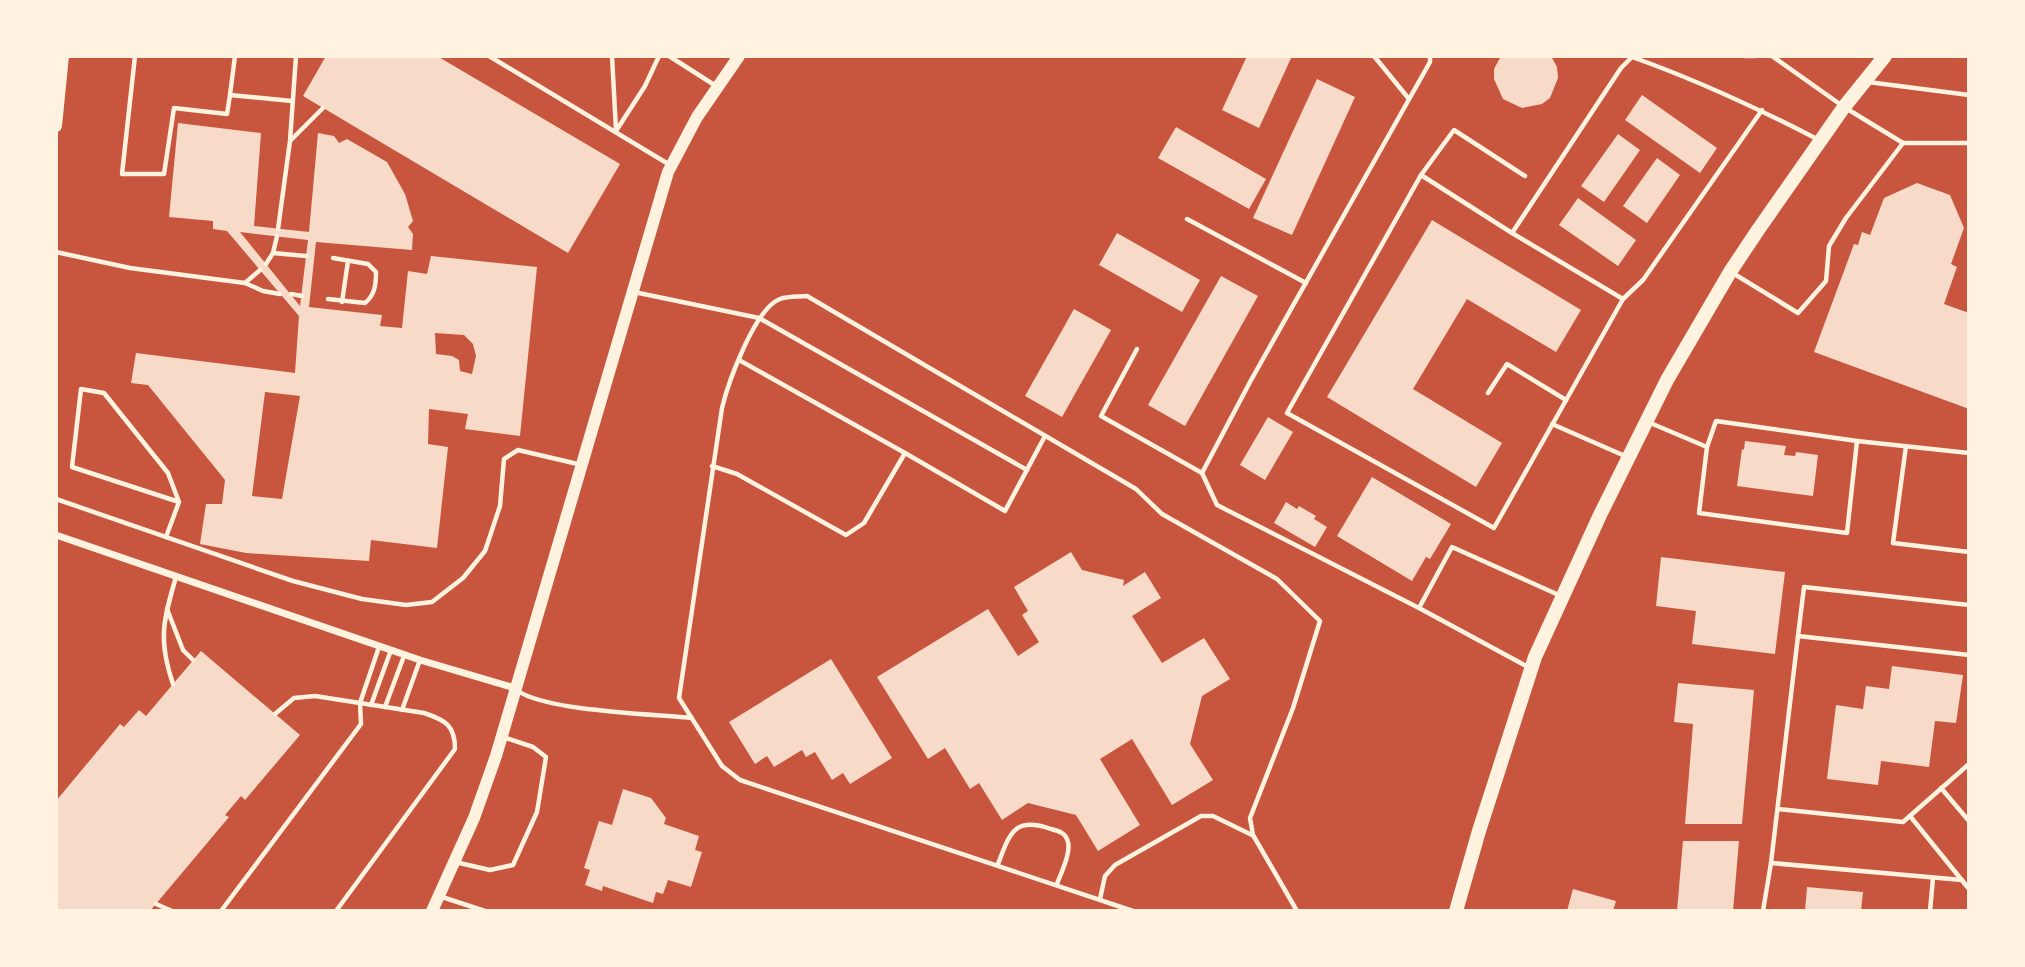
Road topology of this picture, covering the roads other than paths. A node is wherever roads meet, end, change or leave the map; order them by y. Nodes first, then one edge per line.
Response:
1 (64, 56) edge
2 (135, 56) edge
3 (235, 56) edge
4 (296, 56) edge
5 (489, 56) edge
6 (612, 56) edge
7 (659, 56) edge
8 (669, 56) edge
9 (739, 56) edge
10 (1374, 56) edge
11 (1430, 56) edge
12 (1745, 56) edge
13 (1755, 56) edge
14 (1772, 56) edge
15 (1885, 56) edge
16 (1864, 81) junction
17 (716, 86) junction
18 (230, 95) junction
19 (1969, 95) edge
20 (1409, 99) junction
21 (292, 101) junction
22 (1844, 107) junction
23 (323, 108) dead end
24 (1762, 110) junction
25 (56, 126) edge
26 (616, 131) junction
27 (290, 141) junction
28 (1821, 141) junction
29 (1903, 143) junction
30 (1969, 143) edge
31 (671, 166) junction
32 (1421, 175) junction
33 (1525, 176) dead end
34 (1187, 219) dead end
35 (278, 229) dead end
36 (1512, 233) junction
37 (277, 236) dead end
38 (56, 252) edge
39 (273, 253) junction
40 (306, 256) dead end
41 (333, 258) dead end
42 (348, 261) junction
43 (266, 264) dead end
44 (260, 270) dead end
45 (1730, 272) junction
46 (245, 283) junction
47 (1306, 283) junction
48 (633, 292) junction
49 (280, 294) dead end
50 (291, 294) dead end
51 (302, 296) dead end
52 (328, 299) dead end
53 (1623, 299) junction
54 (342, 302) junction
55 (759, 318) junction
56 (1136, 349) dead end
57 (739, 360) junction
58 (1488, 393) dead end
59 (1566, 400) junction
60 (1647, 421) junction
61 (1552, 424) junction
62 (1045, 436) junction
63 (1857, 441) junction
64 (1906, 446) junction
65 (1707, 447) junction
66 (905, 453) junction
67 (1969, 453) edge
68 (1629, 457) junction
69 (582, 465) junction
70 (712, 467) junction
71 (1027, 470) junction
72 (1202, 473) junction
73 (56, 499) edge
74 (179, 502) junction
75 (56, 535) edge
76 (166, 537) junction
77 (1969, 552) edge
78 (176, 576) junction
79 (1563, 597) junction
80 (1969, 605) edge
81 (167, 608) junction
82 (1419, 608) junction
83 (1798, 636) junction
84 (379, 646) junction
85 (391, 650) junction
86 (405, 655) junction
87 (1969, 655) edge
88 (193, 660) dead end
89 (420, 660) junction
90 (1532, 669) junction
91 (173, 684) dead end
92 (515, 688) junction
93 (360, 703) junction
94 (371, 705) junction
95 (384, 707) junction
96 (402, 710) junction
97 (275, 714) dead end
98 (692, 718) junction
99 (502, 737) junction
100 (1969, 764) edge
101 (1941, 788) junction
102 (1778, 809) junction
103 (1910, 816) junction
104 (1969, 821) edge
105 (1253, 835) junction
106 (453, 861) junction
107 (1771, 863) junction
108 (998, 864) junction
109 (1933, 878) junction
110 (1962, 880) junction
111 (1057, 884) junction
112 (1969, 889) edge
113 (438, 895) junction
114 (1100, 899) junction
115 (156, 904) dead end
116 (172, 911) edge
117 (221, 911) edge
118 (336, 911) edge
119 (432, 911) edge
120 (485, 911) edge
121 (1133, 911) edge
122 (1297, 911) edge
123 (1456, 911) edge
124 (1763, 911) edge
125 (1930, 911) edge

1 - 25 street
2 - 18 lane
3 - 18 lane
4 - 21 lane
5 - 26 lane
6 - 26 lane
7 - 26 lane
8 - 17 lane
9 - 17 street
10 - 20 lane
11 - 20 lane
12 - 13 lane
14 - 22 lane
15 - 16 main road
16 - 19 lane
16 - 22 main road
17 - 31 street
18 - 21 lane
20 - 47 lane
21 - 27 lane
22 - 28 main road
22 - 29 lane
23 - 27 lane
24 - 28 lane
24 - 36 lane
24 - 53 lane
26 - 31 lane
27 - 35 lane
28 - 45 main road
29 - 30 lane
29 - 45 lane
31 - 48 street
32 - 33 lane
32 - 36 lane
32 - 61 lane
34 - 47 lane
36 - 53 lane
37 - 39 lane
38 - 46 lane
39 - 40 lane
39 - 43 lane
41 - 42 lane
42 - 54 lane
42 - 54 lane
44 - 46 lane
45 - 60 main road
46 - 49 lane
47 - 72 lane
48 - 55 lane
48 - 69 street
50 - 51 lane
52 - 54 lane
53 - 59 lane
55 - 57 lane
55 - 62 lane
55 - 71 lane
56 - 72 lane
57 - 66 lane
57 - 70 lane
58 - 59 lane
59 - 61 lane
60 - 65 lane
60 - 68 main road
61 - 68 lane
62 - 71 lane
62 - 105 lane
63 - 64 lane
63 - 65 lane
63 - 65 lane
64 - 67 lane
64 - 77 lane
66 - 70 lane
66 - 71 lane
68 - 79 main road
69 - 76 lane
69 - 92 street
70 - 98 lane
72 - 82 lane
73 - 76 lane
74 - 74 lane
74 - 76 lane
75 - 78 street
78 - 81 lane
78 - 84 street
79 - 82 lane
79 - 90 main road
80 - 83 lane
81 - 88 lane
81 - 91 lane
82 - 90 lane
83 - 87 lane
83 - 102 lane
84 - 85 street
84 - 93 lane
85 - 86 street
85 - 94 lane
86 - 89 street
86 - 95 lane
89 - 92 street
89 - 96 lane
90 - 123 main road
92 - 98 lane
92 - 99 street
93 - 94 lane
93 - 97 lane
93 - 117 lane
94 - 95 lane
95 - 96 lane
96 - 118 lane
98 - 108 lane
99 - 106 street
99 - 106 lane
100 - 101 lane
101 - 103 lane
101 - 104 lane
102 - 103 lane
102 - 107 lane
103 - 110 lane
105 - 114 lane
105 - 122 lane
106 - 113 street
107 - 109 lane
107 - 124 lane
108 - 111 lane
108 - 111 lane
109 - 110 lane
109 - 125 lane
110 - 112 lane
111 - 114 lane
113 - 119 street
113 - 120 lane
114 - 121 lane
115 - 116 lane

